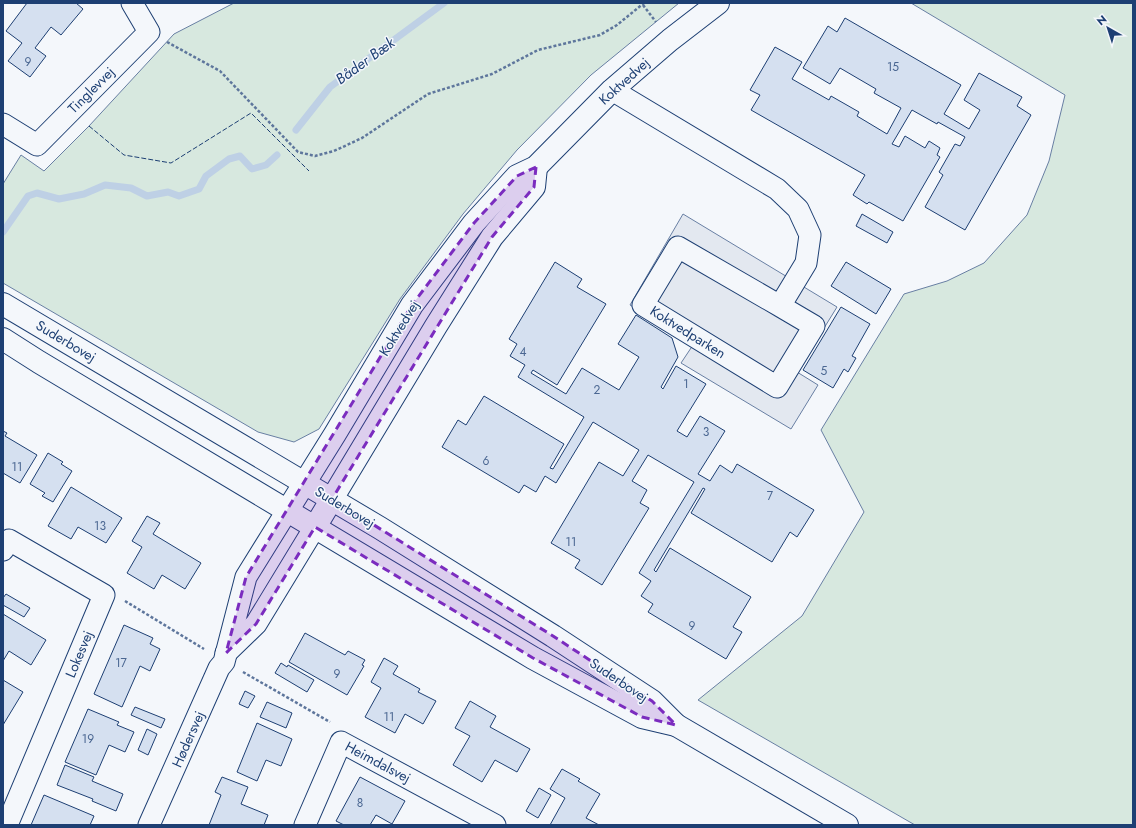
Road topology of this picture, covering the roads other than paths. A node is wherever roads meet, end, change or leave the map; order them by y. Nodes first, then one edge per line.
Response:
1 (132, 3) edge
2 (718, 3) edge
3 (612, 90) junction
4 (3, 124) edge
5 (536, 167) junction
6 (3, 304) edge
7 (780, 306) junction
8 (3, 338) edge
9 (305, 483) junction
10 (332, 499) junction
11 (287, 511) junction
12 (315, 528) junction
13 (3, 550) edge
14 (226, 653) junction
15 (676, 726) junction
16 (7, 825) edge
17 (149, 825) edge
18 (306, 825) edge
19 (494, 825) edge
20 (847, 825) edge

1 - 4 street, Tinglevvej
2 - 3 street, Koktvedvej
3 - 5 street, Koktvedvej
3 - 7 street
5 - 9 street, Koktvedvej
5 - 10 street
6 - 9 street, Suderbovej
7 - 7 street, Koktvedparken
8 - 11 street, Suderbovej
9 - 10 street, Suderbovej
9 - 11 street, Koktvedvej
10 - 12 street
10 - 15 street, Suderbovej
11 - 12 street, Suderbovej
11 - 14 street, Hødersvej
12 - 14 street, Hødersvej
12 - 15 street, Suderbovej
13 - 16 street, Lokesvej
14 - 17 street, Hødersvej
15 - 20 street, Suderbovej
18 - 19 street, Heimdalsvej

